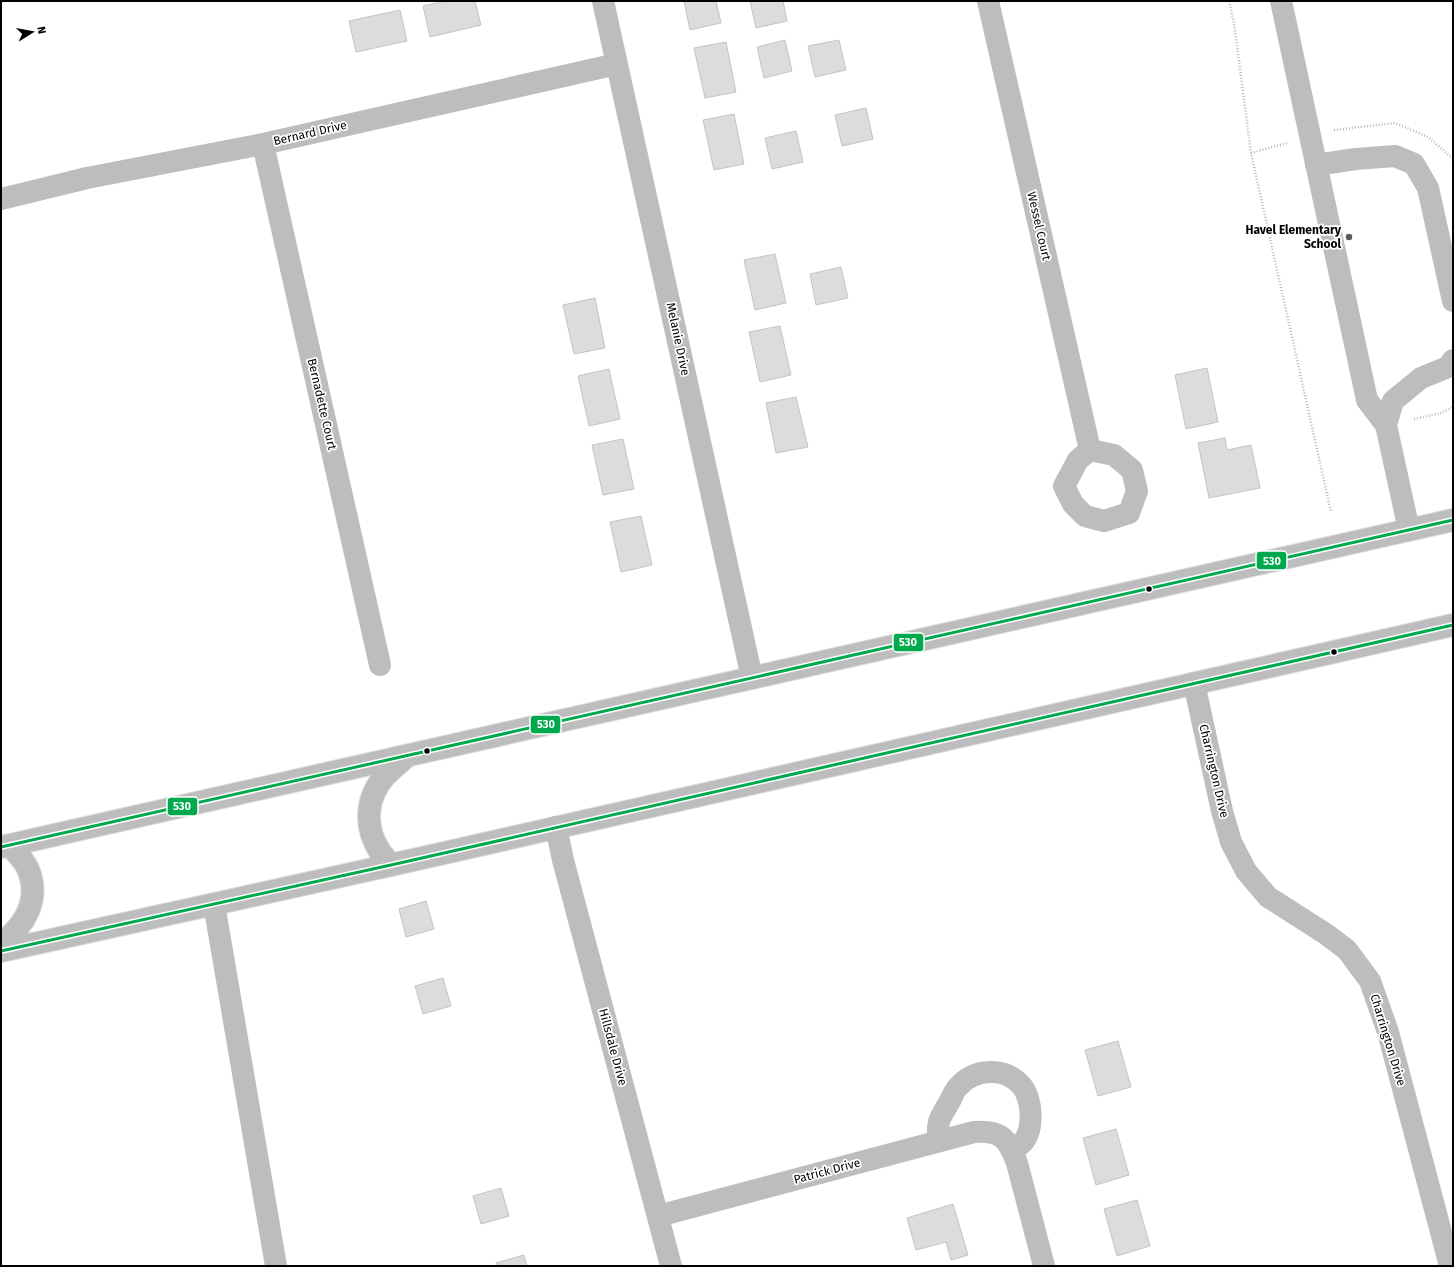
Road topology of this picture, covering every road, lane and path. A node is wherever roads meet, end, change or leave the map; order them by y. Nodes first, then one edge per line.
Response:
1 (603, 1) edge
2 (988, 1) edge
3 (1229, 1) edge
4 (1281, 1) edge
5 (617, 64) junction
6 (263, 144) junction
7 (1316, 166) junction
8 (1, 199) edge
9 (1453, 300) edge
10 (1453, 360) edge
11 (1453, 407) edge
12 (1386, 425) junction
13 (1090, 450) dead end
14 (1331, 512) dead end
15 (1453, 520) edge
16 (1409, 530) junction
17 (1453, 625) edge
18 (380, 665) dead end
19 (752, 678) junction
20 (1194, 683) junction
21 (407, 756) junction
22 (556, 827) junction
23 (5, 846) edge
24 (391, 865) junction
25 (214, 904) junction
26 (1, 944) edge
27 (1, 951) edge
28 (939, 1141) junction
29 (1012, 1149) junction
30 (658, 1216) junction
31 (276, 1266) edge
32 (671, 1266) edge
33 (1044, 1266) edge
34 (1450, 1266) edge

1 - 5 street, Melanie Drive
2 - 13 street, Wessel Court
3 - 14 path
4 - 7 street
5 - 6 street, Bernard Drive
5 - 19 street, Melanie Drive
6 - 8 street, Bernard Drive
6 - 18 street, Bernadette Court
7 - 9 street
7 - 12 street
10 - 12 street
11 - 12 path
12 - 16 street
15 - 16 street
16 - 19 street
17 - 20 street
19 - 21 street
20 - 22 street
20 - 34 street, Charrington Drive
21 - 23 street
21 - 24 street
22 - 24 street
22 - 30 street, Hillsdale Drive
23 - 26 street
24 - 25 street
25 - 27 street
25 - 31 street
28 - 29 street, Patrick Drive
28 - 29 street
28 - 30 street, Patrick Drive
29 - 33 street
30 - 32 street, Hillsdale Drive

